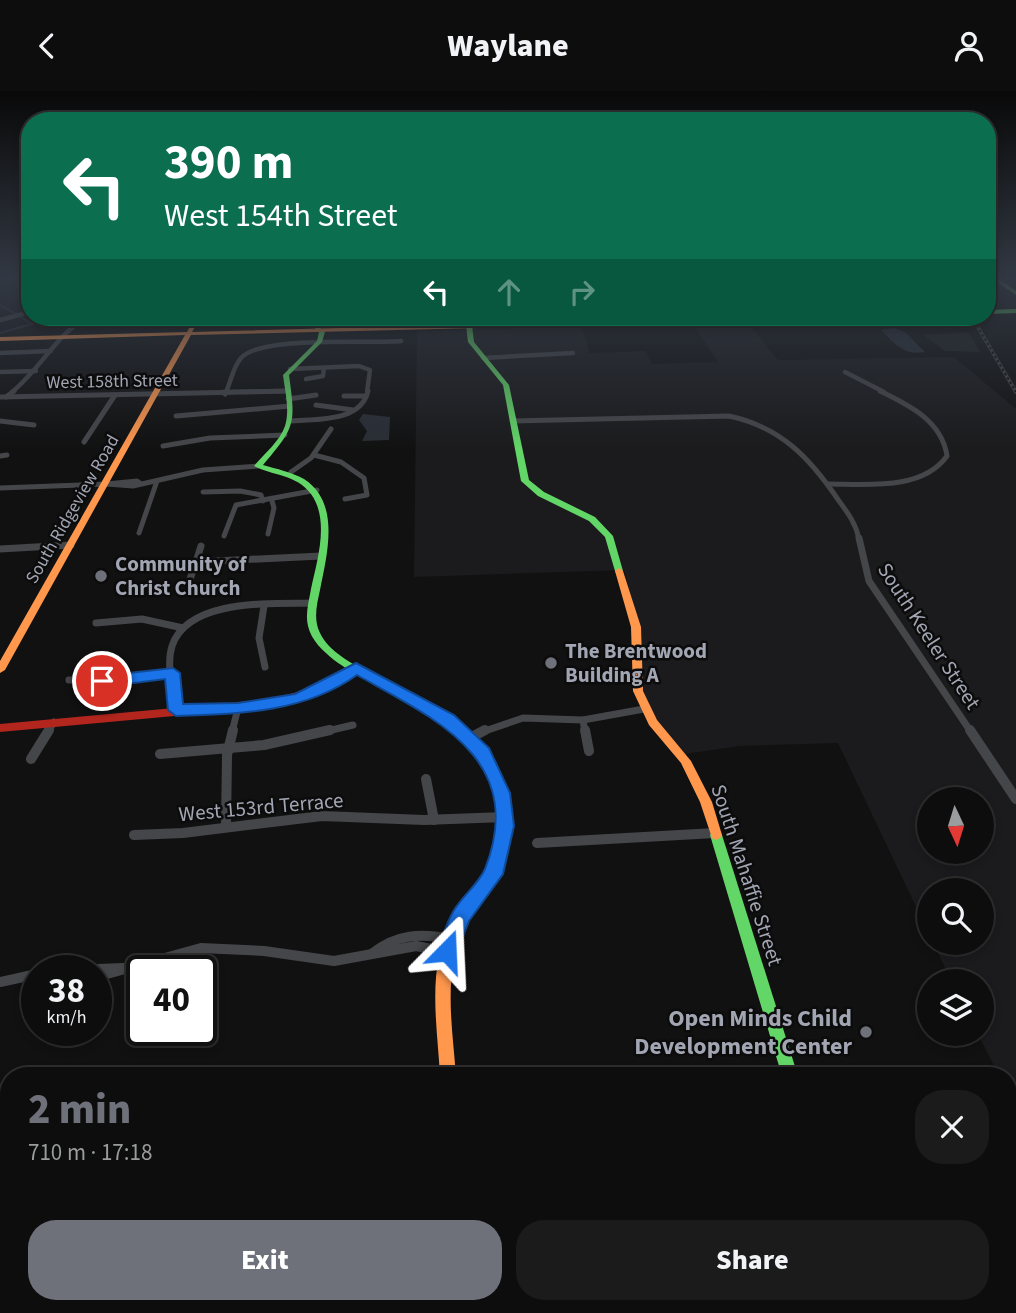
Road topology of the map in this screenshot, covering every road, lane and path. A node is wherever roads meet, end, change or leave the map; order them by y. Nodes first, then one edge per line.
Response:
1 (93, 336) edge
2 (189, 336) edge
3 (315, 336) edge
4 (473, 336) edge
5 (62, 337) junction
6 (0, 339) edge
7 (401, 341) dead end
8 (316, 344) junction
9 (51, 351) junction
10 (0, 353) edge
11 (573, 353) dead end
12 (483, 358) junction
13 (291, 367) junction
14 (324, 368) junction
15 (36, 370) junction
16 (0, 372) edge
17 (845, 372) dead end
18 (306, 379) dead end
19 (158, 394) junction
20 (226, 394) junction
21 (116, 395) junction
22 (316, 395) dead end
23 (344, 396) dead end
24 (366, 396) junction
25 (3, 397) edge
26 (316, 405) dead end
27 (290, 407) junction
28 (353, 411) junction
29 (176, 416) dead end
30 (0, 421) edge
31 (512, 421) junction
32 (34, 425) dead end
33 (331, 429) dead end
34 (285, 435) junction
35 (85, 442) dead end
36 (163, 446) dead end
37 (314, 455) junction
38 (258, 466) junction
39 (291, 472) junction
40 (157, 481) junction
41 (107, 484) junction
42 (828, 484) junction
43 (0, 488) edge
44 (317, 490) junction
45 (203, 492) dead end
46 (345, 499) dead end
47 (263, 501) junction
48 (272, 501) junction
49 (139, 533) dead end
50 (268, 534) dead end
51 (223, 536) dead end
52 (71, 545) junction
53 (201, 546) dead end
54 (0, 549) edge
55 (321, 557) junction
56 (196, 562) junction
57 (190, 579) dead end
58 (313, 603) junction
59 (264, 606) junction
60 (96, 623) dead end
61 (183, 628) junction
62 (265, 667) dead end
63 (356, 668) junction
64 (0, 670) edge
65 (173, 673) junction
66 (69, 680) dead end
67 (238, 708) junction
68 (645, 709) junction
69 (176, 710) junction
70 (583, 720) junction
71 (54, 722) junction
72 (353, 725) dead end
73 (0, 728) edge
74 (470, 738) junction
75 (228, 749) junction
76 (589, 751) dead end
77 (160, 754) dead end
78 (31, 759) dead end
79 (426, 779) dead end
80 (1016, 799) edge
81 (505, 817) junction
82 (434, 820) junction
83 (226, 827) junction
84 (715, 833) junction
85 (134, 835) dead end
86 (537, 843) dead end
87 (450, 939) junction
88 (447, 951) junction
89 (373, 953) junction
90 (170, 955) edge
91 (21, 978) edge
92 (15, 979) junction
93 (21, 979) edge
94 (0, 982) edge
95 (448, 1067) edge
96 (787, 1067) edge

1 - 5 main road
2 - 19 main road, South Ridgeview Road
3 - 8 main road
4 - 12 main road, South Mahaffie Street
5 - 6 main road
5 - 9 street
7 - 8 street
8 - 13 main road
8 - 20 street
9 - 10 street
9 - 15 street
11 - 12 street
12 - 31 main road, South Mahaffie Street
13 - 14 street
13 - 27 main road
14 - 18 street
14 - 24 street
15 - 16 street
15 - 25 street
17 - 42 street
19 - 20 street, West 158th Street
19 - 21 street, West 158th Street
19 - 41 main road, South Ridgeview Road
20 - 27 street, West 158th Street
21 - 25 street, West 158th Street
21 - 35 street
22 - 27 street
23 - 24 street
24 - 28 street
26 - 28 street
27 - 28 street
27 - 29 street
27 - 34 main road
30 - 32 street
31 - 42 street, South Keeler Street
31 - 68 main road, South Mahaffie Street
33 - 37 street
34 - 36 street
34 - 38 main road
37 - 39 street
37 - 46 street
38 - 39 main road
38 - 40 street
39 - 44 main road
40 - 41 street
40 - 49 street
41 - 43 street
41 - 52 main road, South Ridgeview Road
42 - 80 street, South Keeler Street
44 - 48 street
44 - 55 main road
45 - 47 street
47 - 48 street
47 - 51 street
48 - 50 street
52 - 54 street
52 - 64 main road, South Ridgeview Road
53 - 56 street
55 - 56 street
55 - 58 main road
56 - 57 street
58 - 59 street
58 - 63 main road
59 - 61 street
59 - 62 street
60 - 61 street
61 - 65 street
63 - 67 main road
63 - 74 main road
65 - 66 street
65 - 69 street
67 - 69 main road
67 - 75 street
68 - 70 street
68 - 84 main road, South Mahaffie Street
69 - 71 main road
70 - 74 street
70 - 76 street
71 - 73 main road
71 - 78 street
72 - 75 street
74 - 81 main road
75 - 77 street
75 - 83 street
79 - 82 street
81 - 82 street, West 153rd Terrace
81 - 87 main road
82 - 83 street, West 153rd Terrace
83 - 85 street, West 153rd Terrace
84 - 86 street
84 - 96 main road, South Mahaffie Street
87 - 88 main road
87 - 89 street
88 - 89 street
88 - 95 main road
89 - 90 street
91 - 92 street
92 - 93 street
92 - 94 street

